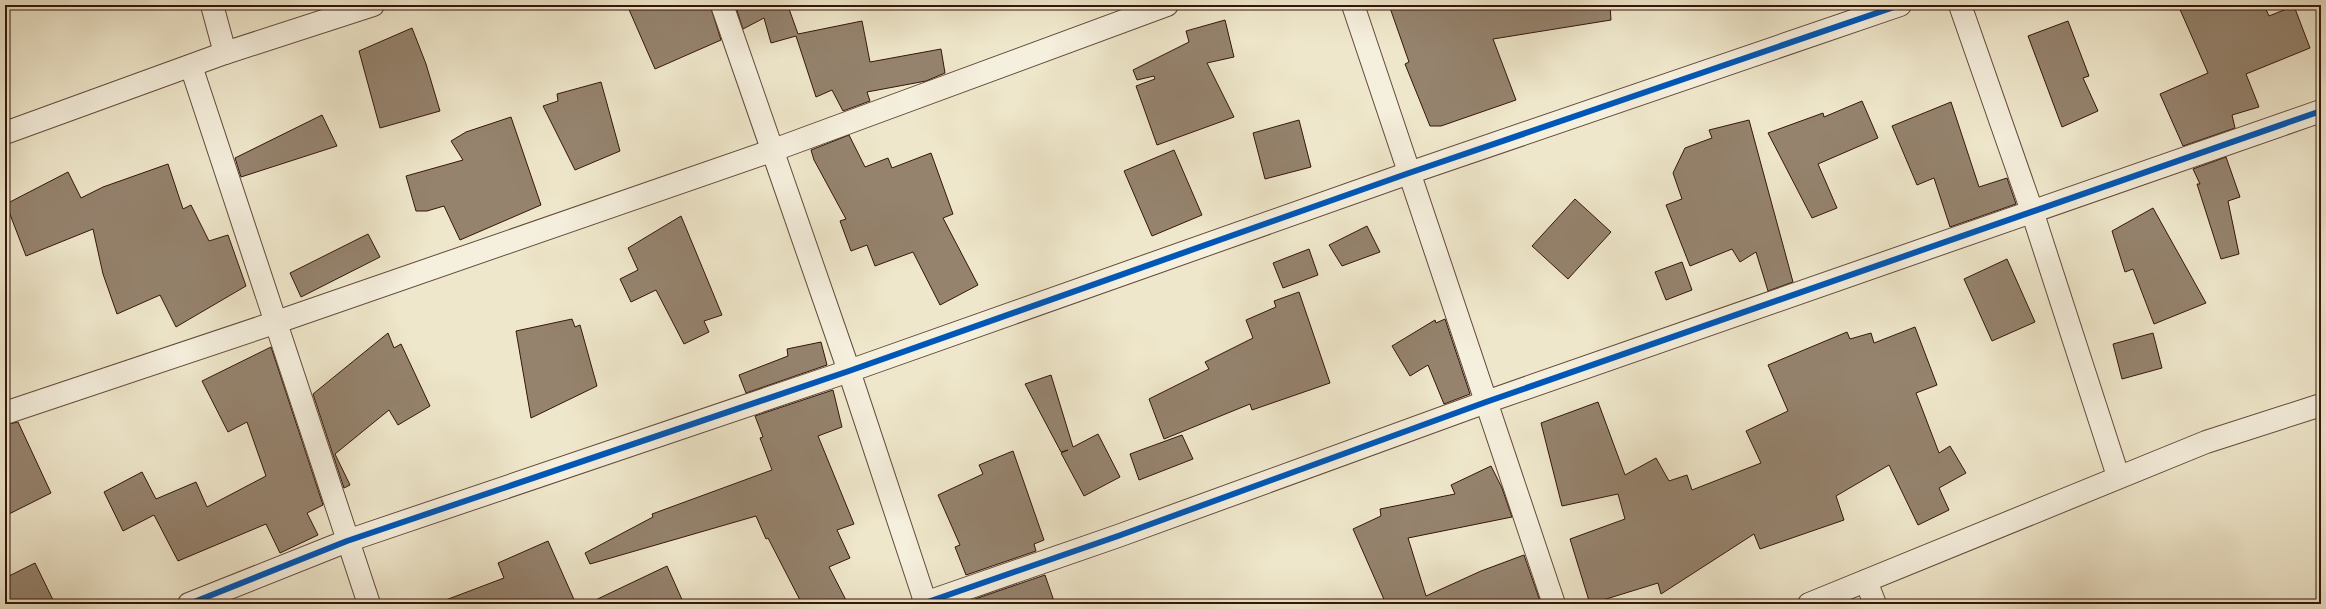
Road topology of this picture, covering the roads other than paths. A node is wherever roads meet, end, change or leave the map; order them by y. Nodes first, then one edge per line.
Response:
1 (212, 5) edge
2 (373, 5) edge
3 (722, 5) edge
4 (1167, 5) edge
5 (1353, 5) edge
6 (1900, 5) edge
7 (1960, 5) edge
8 (1144, 8) edge
9 (225, 53) junction
10 (191, 66) junction
11 (2321, 111) edge
12 (5, 133) edge
13 (771, 152) junction
14 (1409, 173) junction
15 (2032, 211) junction
16 (277, 322) junction
17 (849, 371) junction
18 (1486, 402) junction
19 (2321, 405) edge
20 (5, 413) edge
21 (2118, 476) junction
22 (347, 541) junction
23 (1866, 581) junction
24 (189, 604) edge
25 (369, 604) edge
26 (924, 604) edge
27 (1554, 604) edge
28 (1809, 604) edge
29 (1876, 604) edge

1 - 9 street
2 - 9 street
3 - 13 street
4 - 8 street
5 - 14 street
6 - 14 street
7 - 15 street
8 - 13 street
9 - 10 street
10 - 12 street
10 - 16 street
11 - 15 street
13 - 16 street
13 - 17 street
14 - 17 street
14 - 18 street
15 - 18 street
15 - 21 street
16 - 20 street
16 - 22 street
17 - 22 street
17 - 26 street
18 - 26 street
18 - 27 street
19 - 21 street
21 - 23 street
22 - 24 street
22 - 25 street
23 - 28 street
23 - 29 street

